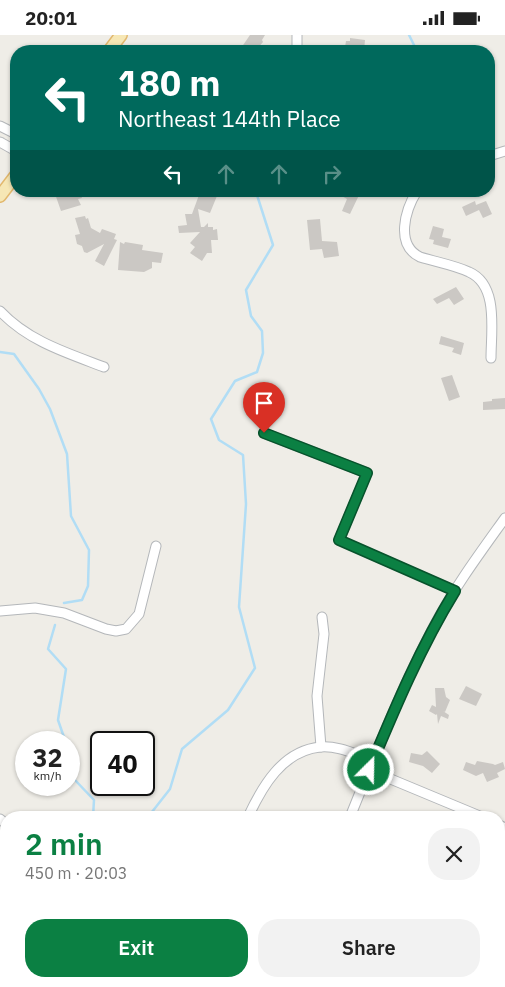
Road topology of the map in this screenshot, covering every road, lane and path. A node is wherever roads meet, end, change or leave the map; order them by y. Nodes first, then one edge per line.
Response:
1 (10, 183) edge
2 (0, 196) edge
3 (414, 197) edge
4 (0, 311) edge
5 (491, 358) dead end
6 (104, 367) dead end
7 (264, 433) dead end
8 (505, 519) edge
9 (156, 546) dead end
10 (455, 591) junction
11 (0, 611) edge
12 (322, 617) dead end
13 (321, 747) junction
14 (373, 761) junction
15 (369, 770) junction
16 (251, 811) edge
17 (352, 811) edge
18 (468, 811) edge

1 - 2 main road
3 - 5 street
4 - 6 street
7 - 10 street
8 - 10 street
9 - 11 street
10 - 14 street
12 - 13 street
13 - 14 street
13 - 16 street
14 - 15 street
15 - 17 street
15 - 18 street

